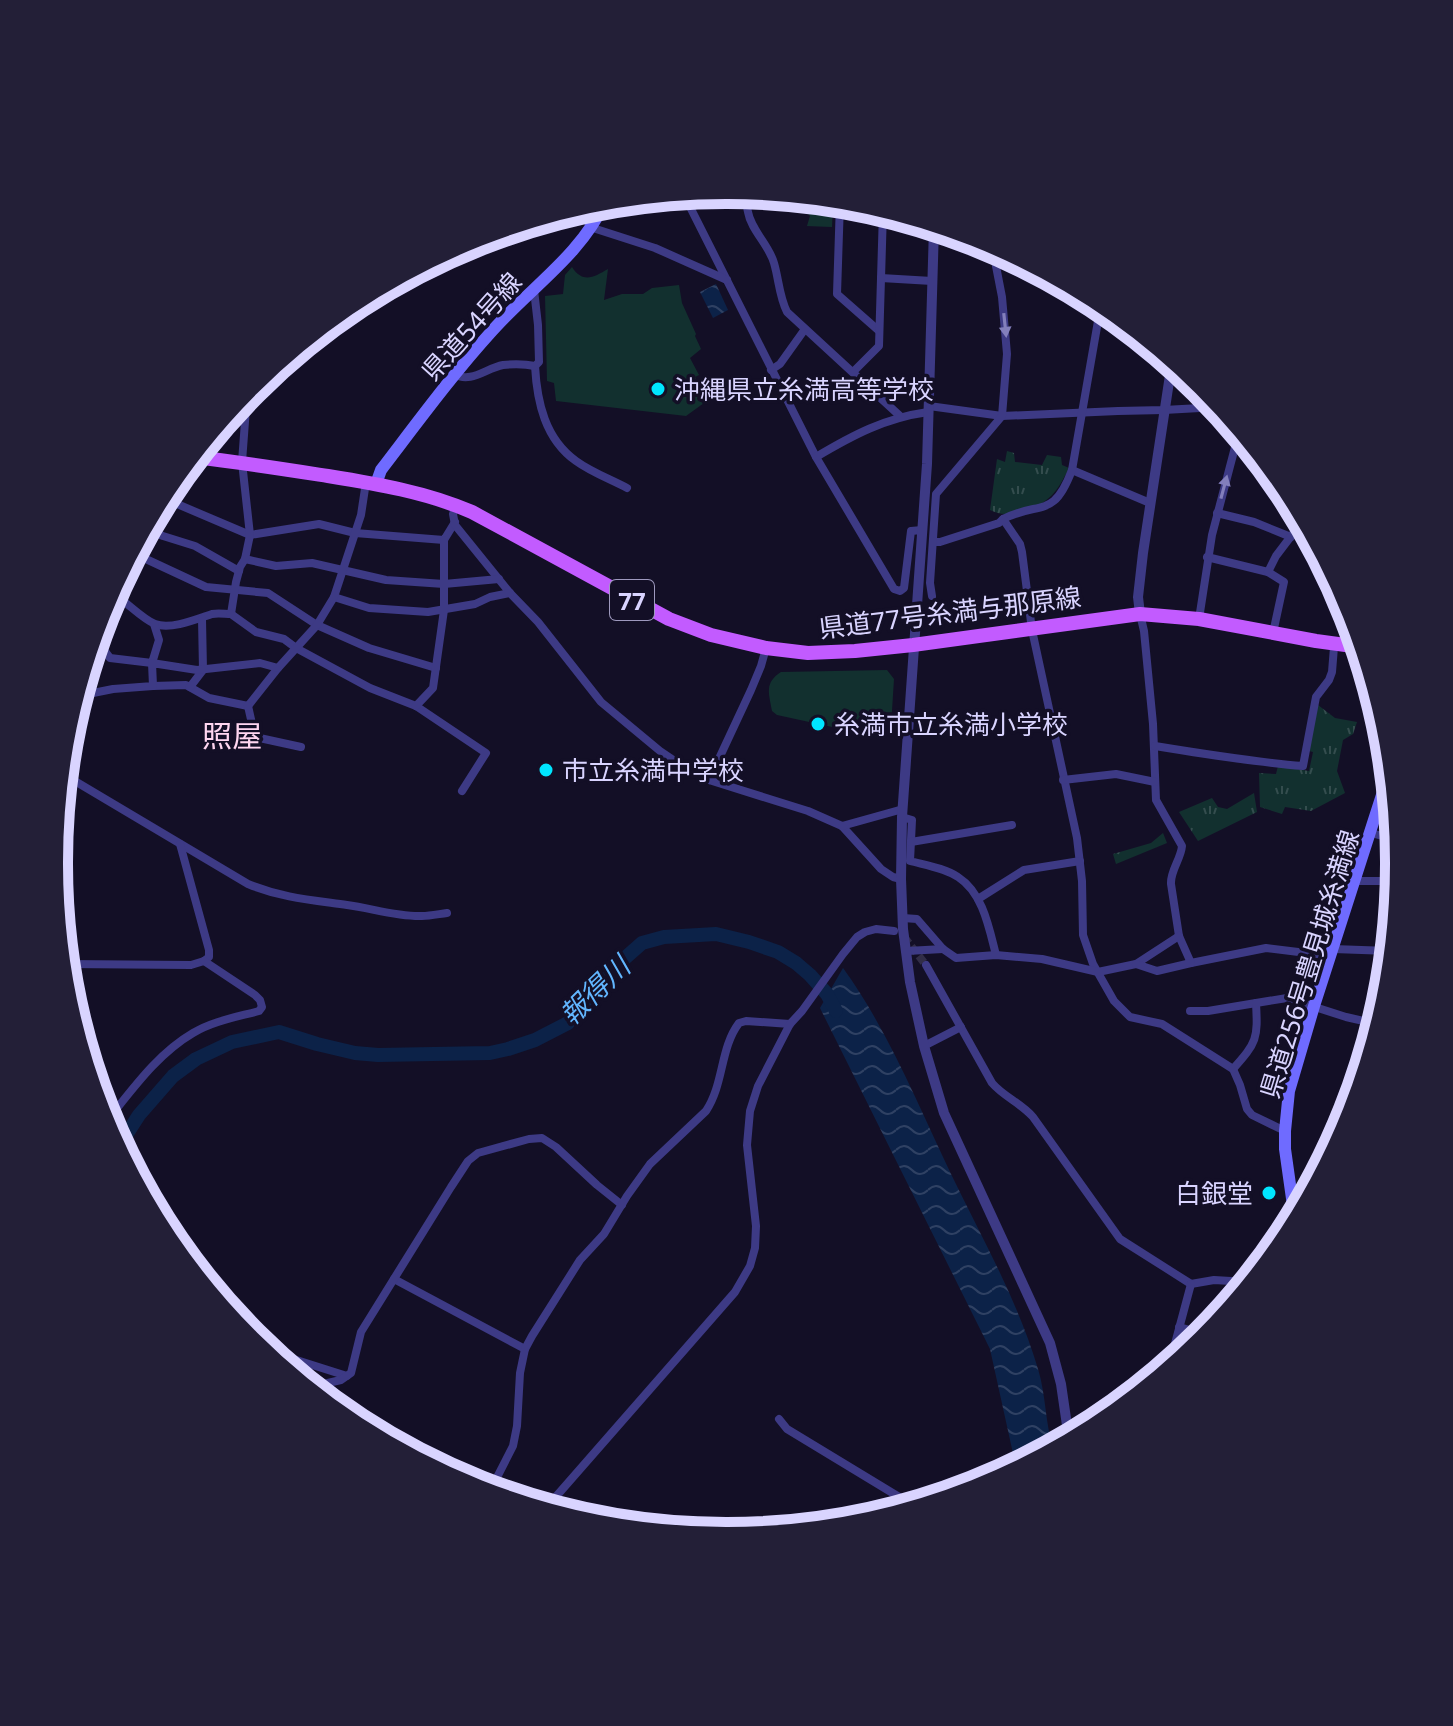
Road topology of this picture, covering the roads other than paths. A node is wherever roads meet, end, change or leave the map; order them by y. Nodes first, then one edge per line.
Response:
1 (747, 205) edge
2 (689, 206) edge
3 (840, 214) edge
4 (597, 217) edge
5 (585, 220) edge
6 (883, 224) edge
7 (592, 226) junction
8 (934, 238) edge
9 (995, 262) edge
10 (881, 278) junction
11 (727, 280) junction
12 (932, 281) junction
13 (534, 289) junction
14 (1098, 320) edge
15 (805, 329) junction
16 (878, 330) junction
17 (535, 366) junction
18 (771, 370) junction
19 (853, 372) junction
20 (454, 374) junction
21 (1170, 376) edge
22 (1202, 408) edge
23 (929, 409) junction
24 (1164, 410) junction
25 (1083, 412) junction
26 (246, 413) edge
27 (900, 416) junction
28 (1002, 416) junction
29 (1235, 445) edge
30 (816, 457) junction
31 (207, 458) edge
32 (242, 462) junction
33 (1072, 470) junction
34 (371, 483) junction
35 (925, 484) junction
36 (942, 486) junction
37 (627, 488) dead end
38 (175, 503) edge
39 (1150, 503) junction
40 (456, 505) junction
41 (1217, 513) junction
42 (1003, 519) junction
43 (455, 522) junction
44 (922, 530) junction
45 (1295, 531) edge
46 (156, 533) edge
47 (355, 533) junction
48 (250, 535) junction
49 (1291, 537) junction
50 (444, 540) junction
51 (933, 542) junction
52 (1207, 557) junction
53 (143, 558) edge
54 (245, 559) junction
55 (239, 571) junction
56 (343, 571) junction
57 (1268, 572) junction
58 (499, 579) junction
59 (444, 584) junction
60 (235, 589) junction
61 (510, 593) junction
62 (932, 596) dead end
63 (334, 597) junction
64 (123, 600) edge
65 (444, 610) junction
66 (231, 614) junction
67 (1140, 614) junction
68 (202, 619) junction
69 (1199, 619) junction
70 (154, 624) junction
71 (317, 625) junction
72 (1032, 630) junction
73 (1273, 633) junction
74 (1316, 641) junction
75 (913, 645) junction
76 (1348, 645) edge
77 (1334, 647) junction
78 (296, 648) junction
79 (766, 648) junction
80 (104, 649) edge
81 (1350, 651) edge
82 (152, 663) junction
83 (278, 668) junction
84 (436, 668) junction
85 (203, 670) junction
86 (153, 686) junction
87 (190, 687) junction
88 (90, 694) edge
89 (248, 706) junction
90 (416, 706) junction
91 (1155, 746) junction
92 (301, 747) dead end
93 (74, 780) edge
94 (709, 780) junction
95 (1063, 780) junction
96 (1155, 782) junction
97 (462, 791) dead end
98 (1381, 798) edge
99 (902, 813) junction
100 (1012, 825) dead end
101 (842, 826) junction
102 (1371, 833) junction
103 (1384, 837) edge
104 (911, 842) junction
105 (180, 844) junction
106 (1080, 861) junction
107 (901, 879) junction
108 (1355, 881) junction
109 (1385, 881) edge
110 (978, 899) junction
111 (447, 913) dead end
112 (903, 918) junction
113 (894, 931) dead end
114 (1179, 936) junction
115 (943, 949) junction
116 (907, 951) junction
117 (1379, 951) edge
118 (1332, 953) junction
119 (996, 955) junction
120 (204, 961) junction
121 (76, 963) edge
122 (1191, 963) junction
123 (1136, 964) junction
124 (926, 965) tunnel mouth
125 (1098, 972) junction
126 (1256, 1003) junction
127 (1314, 1006) junction
128 (1190, 1011) dead end
129 (1365, 1021) edge
130 (790, 1024) junction
131 (961, 1027) junction
132 (924, 1046) junction
133 (1233, 1069) junction
134 (116, 1110) edge
135 (1285, 1131) junction
136 (1297, 1192) edge
137 (622, 1205) junction
138 (394, 1279) junction
139 (1235, 1281) edge
140 (1191, 1284) junction
141 (1179, 1327) junction
142 (1191, 1330) edge
143 (1174, 1346) edge
144 (525, 1349) junction
145 (293, 1359) edge
146 (347, 1376) junction
147 (324, 1384) edge
148 (779, 1419) dead end
149 (1067, 1426) edge
150 (496, 1479) edge
151 (901, 1498) edge
152 (554, 1499) edge

1 - 15 street
2 - 11 street
3 - 16 street
4 - 7 main road, 県道54号線
5 - 7 street
6 - 10 street
7 - 11 street
7 - 13 main road, 県道54号線
8 - 12 street
9 -> 28 street
10 - 12 street
10 - 16 street
11 - 18 street
12 - 23 street
13 - 17 street
13 - 20 main road, 県道54号線
14 - 25 street
15 - 18 street
15 - 19 street
16 - 19 street
17 - 20 street
17 - 37 street
18 - 30 street
19 - 27 street
20 - 34 main road, 県道54号線
21 - 24 street
22 - 24 street
23 - 27 street
23 - 28 street
23 - 35 street
24 - 25 street
24 - 39 street
25 - 28 street
25 - 33 street
26 - 32 street
27 - 30 street
28 - 36 street
41 -> 29 street
30 - 44 street
31 - 32 main road, 県道77号糸満与那原線 / 77
32 - 34 main road, 県道77号糸満与那原線 / 77
32 - 48 street
33 - 39 street
33 - 42 street
34 - 40 main road, 県道77号糸満与那原線 / 77
34 - 47 street
35 - 36 street
35 - 44 street
36 - 51 street
38 - 48 street
39 - 67 street
40 - 43 street
40 - 79 main road, 県道77号糸満与那原線 / 77
41 - 49 street
41 - 52 street
42 - 51 street
42 - 72 street
43 - 50 street
43 - 58 street
44 - 75 street
45 - 49 street
46 - 55 street
47 - 48 street
47 - 50 street
47 - 56 street
48 - 54 street
49 - 57 street
50 - 59 street
51 - 62 street
52 - 57 street
52 - 69 street
53 - 60 street
54 - 55 street
54 - 56 street
55 - 60 street
56 - 59 street
56 - 63 street
57 - 73 street
58 - 59 street
58 - 61 street
59 - 65 street
60 - 66 street
60 - 71 street
61 - 65 street
61 - 94 street
63 - 65 street
63 - 71 street
64 - 70 street
65 - 84 street
66 - 68 street
66 - 78 street
67 - 69 main road, 県道77号糸満与那原線 / 77
67 - 72 main road, 県道77号糸満与那原線 / 77
67 - 91 street
68 - 70 street
68 - 85 street
69 - 73 main road, 県道77号糸満与那原線 / 77
70 - 82 street
71 - 78 street
71 - 84 street
72 - 75 main road, 県道77号糸満与那原線 / 77
72 - 95 street
73 - 74 main road, 県道77号糸満与那原線 / 77
74 - 76 main road, 県道77号糸満与那原線 / 77
74 - 77 main road, 県道77号糸満与那原線 / 77
75 - 79 main road, 県道77号糸満与那原線 / 77
75 - 99 street
77 - 81 main road, 県道77号糸満与那原線 / 77
77 - 91 street
78 - 83 street
78 - 90 street
79 - 94 street
80 - 82 street
82 - 85 street
82 - 86 street
83 - 85 street
83 - 89 street
84 - 90 street
85 - 87 street
86 - 87 street
86 - 88 street
87 - 89 street
89 - 92 street
90 - 97 street
91 - 96 street
93 - 105 street
94 - 101 street
95 - 96 street
95 - 106 street
96 - 114 street
98 - 102 main road, 県道256号豊見城糸満線
99 - 101 street
99 - 104 street
99 - 107 street
100 - 104 street
101 - 107 street
102 - 103 street
102 - 108 main road, 県道256号豊見城糸満線
104 - 110 street
105 - 111 street
105 - 120 street
106 - 110 street
106 - 125 street
107 - 112 street
108 - 109 street
108 - 118 main road, 県道256号豊見城糸満線
110 - 119 street
112 - 115 street
112 - 116 street
113 - 130 street
114 - 122 street
114 - 123 street
115 - 116 street
115 - 119 street
116 - 132 street
117 - 118 street
118 - 122 street
118 - 127 main road, 県道256号豊見城糸満線
119 - 125 street
120 - 121 street
120 - 134 street
122 - 123 street
123 - 125 street
124 - 131 street
125 - 133 street
126 - 127 street
126 - 128 street
126 - 133 street
127 - 129 street
127 - 135 main road, 県道256号豊見城糸満線
130 - 137 street
130 - 152 street
131 - 132 street
131 - 140 street
132 - 149 street
133 - 135 street
135 - 136 main road, 県道256号豊見城糸満線
137 - 138 street
137 - 144 street
138 - 144 street
138 - 146 street
139 - 140 street
140 - 141 street
141 - 142 street
141 - 143 street
144 - 150 street
145 - 146 street
146 - 147 street
148 - 151 street

